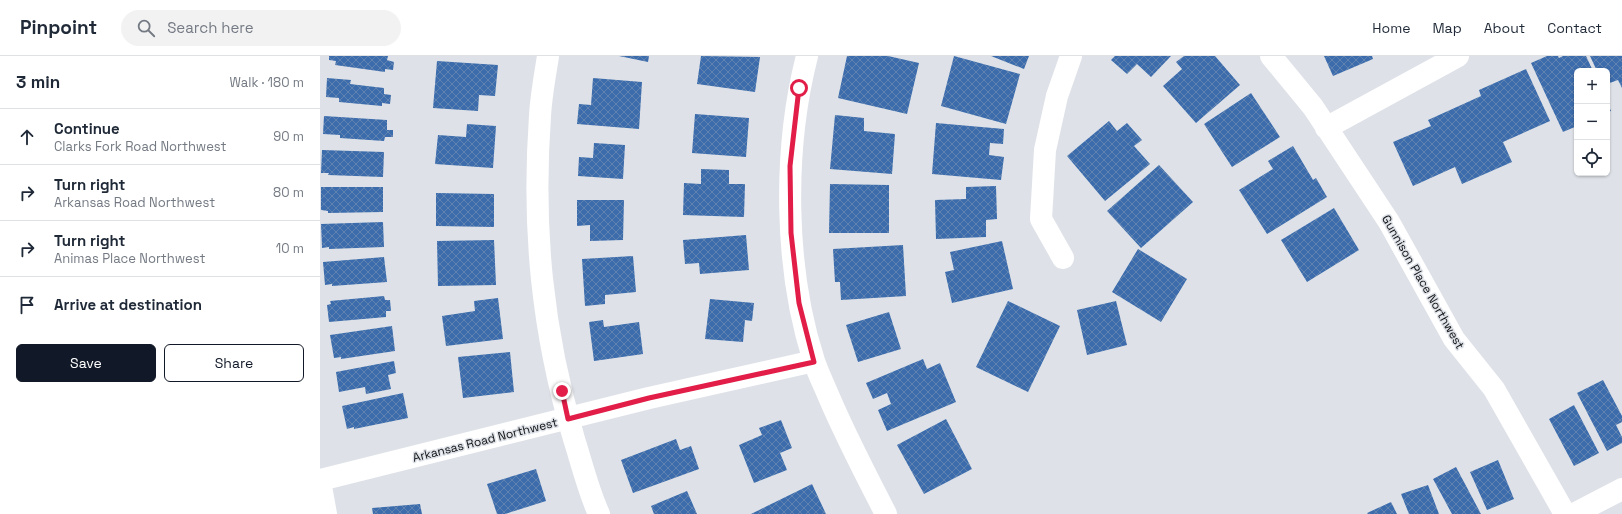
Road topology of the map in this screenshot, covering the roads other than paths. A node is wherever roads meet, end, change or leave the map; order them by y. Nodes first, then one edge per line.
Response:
1 (548, 56) edge
2 (807, 56) edge
3 (1070, 56) edge
4 (1271, 56) edge
5 (1458, 56) edge
6 (1326, 128) junction
7 (1063, 258) dead end
8 (814, 362) junction
9 (568, 419) junction
10 (320, 481) edge
11 (1622, 489) edge
12 (326, 514) edge
13 (599, 514) edge
14 (886, 514) edge
15 (1565, 514) edge
16 (1574, 514) edge

1 - 9 street
2 - 8 street
3 - 7 street
4 - 6 street, Gunnison Place Northwest
5 - 6 street
6 - 15 street, Gunnison Place Northwest
8 - 9 street, Arkansas Road Northwest
8 - 14 street
9 - 10 street, Arkansas Road Northwest
9 - 13 street
10 - 12 street
11 - 16 street

